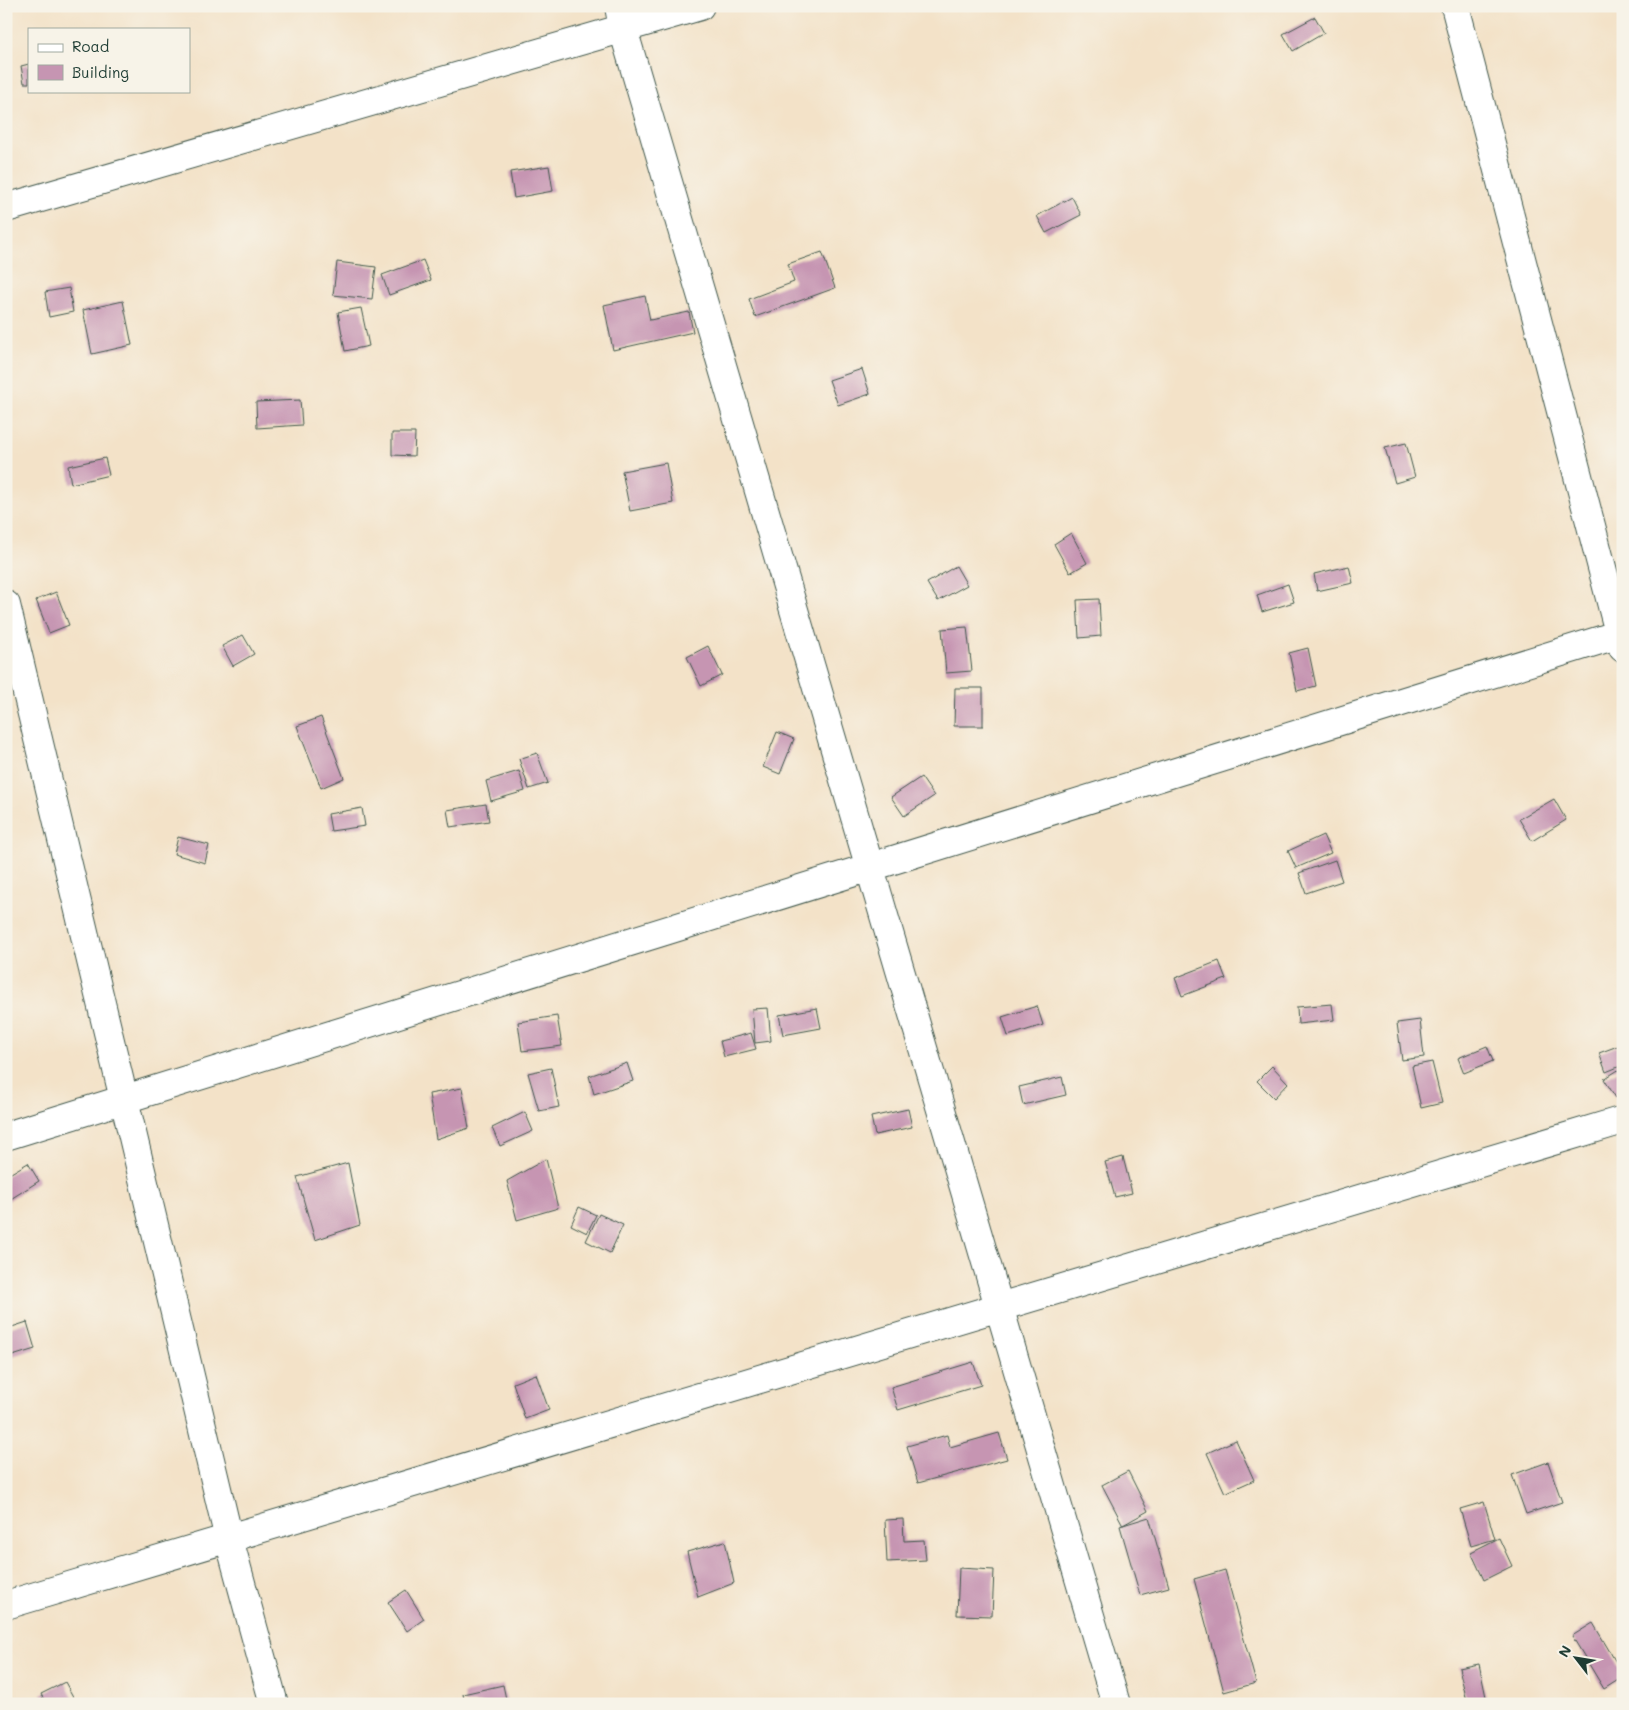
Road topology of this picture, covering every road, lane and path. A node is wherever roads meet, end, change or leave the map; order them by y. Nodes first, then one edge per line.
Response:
1 (700, 6) edge
2 (1455, 6) edge
3 (621, 17) edge
4 (6, 208) edge
5 (6, 605) edge
6 (1621, 638) edge
7 (870, 867) junction
8 (124, 1099) junction
9 (1623, 1120) edge
10 (6, 1136) edge
11 (999, 1307) junction
12 (229, 1539) junction
13 (6, 1605) edge
14 (274, 1704) edge
15 (1116, 1704) edge

1 - 3 street
2 - 6 street
3 - 4 street
3 - 7 street
5 - 8 street
6 - 7 street
7 - 8 street
7 - 11 street
8 - 10 street
8 - 12 street
9 - 11 street
11 - 12 street
11 - 15 street
12 - 13 street
12 - 14 street

